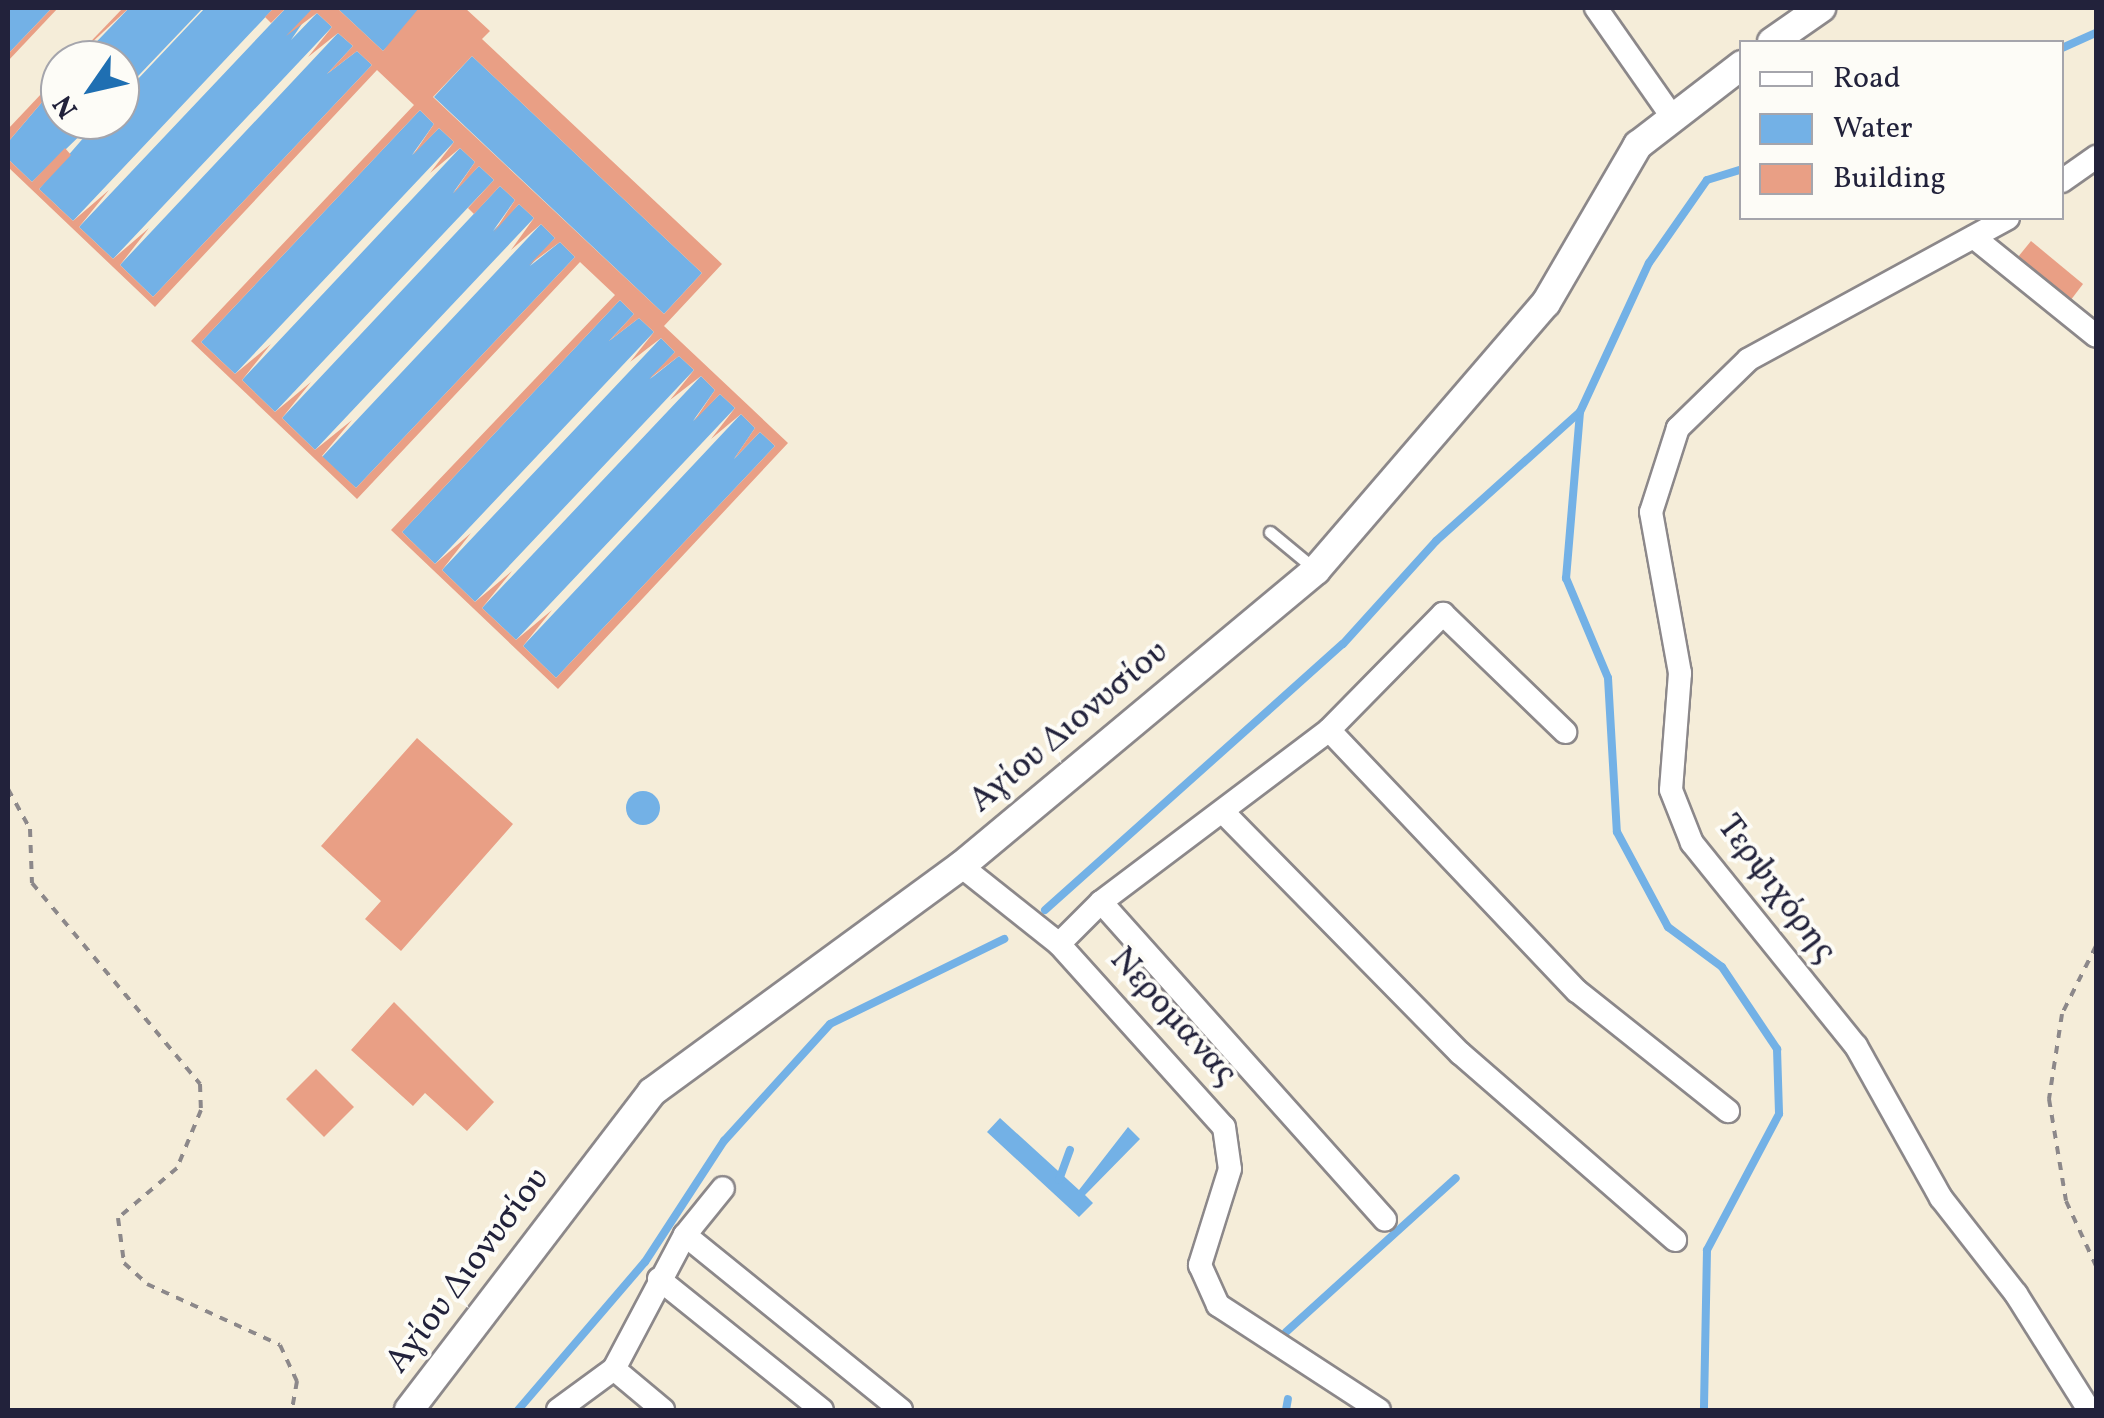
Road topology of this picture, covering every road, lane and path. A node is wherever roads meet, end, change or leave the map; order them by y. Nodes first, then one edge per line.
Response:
1 (1596, 8) edge
2 (1821, 8) edge
3 (1775, 40) edge
4 (1739, 67) edge
5 (1671, 115) junction
6 (2096, 157) edge
7 (2064, 180) edge
8 (2005, 220) edge
9 (1976, 239) junction
10 (2096, 336) edge
11 (1270, 532) dead end
12 (1316, 570) junction
13 (1329, 730) junction
14 (1566, 732) dead end
15 (8, 789) edge
16 (1224, 812) junction
17 (961, 866) junction
18 (1100, 902) junction
19 (1059, 944) junction
20 (2096, 946) edge
21 (1728, 1111) dead end
22 (723, 1188) dead end
23 (1385, 1220) dead end
24 (685, 1235) junction
25 (1674, 1240) dead end
26 (2096, 1266) edge
27 (659, 1280) junction
28 (614, 1370) junction
29 (292, 1410) edge
30 (409, 1410) edge
31 (558, 1410) edge
32 (663, 1410) edge
33 (822, 1410) edge
34 (901, 1410) edge
35 (1379, 1410) edge
36 (2089, 1410) edge

1 - 5 street
2 - 3 street
4 - 5 street, Αγίου Διονυσίου
5 - 12 street, Αγίου Διονυσίου
6 - 7 street
8 - 9 street, Τερψιχόρης
9 - 10 street
9 - 36 street, Τερψιχόρης
11 - 12 lane
12 - 17 street, Αγίου Διονυσίου
13 - 14 street
13 - 16 street
13 - 21 street
15 - 29 path
16 - 18 street
16 - 25 street
17 - 19 street, Νερομανας
17 - 30 street, Αγίου Διονυσίου
18 - 19 street
18 - 23 street
19 - 35 street, Νερομανας
20 - 26 path
22 - 24 street
24 - 27 street
24 - 34 street
27 - 28 street
27 - 33 street
28 - 31 street
28 - 32 street

